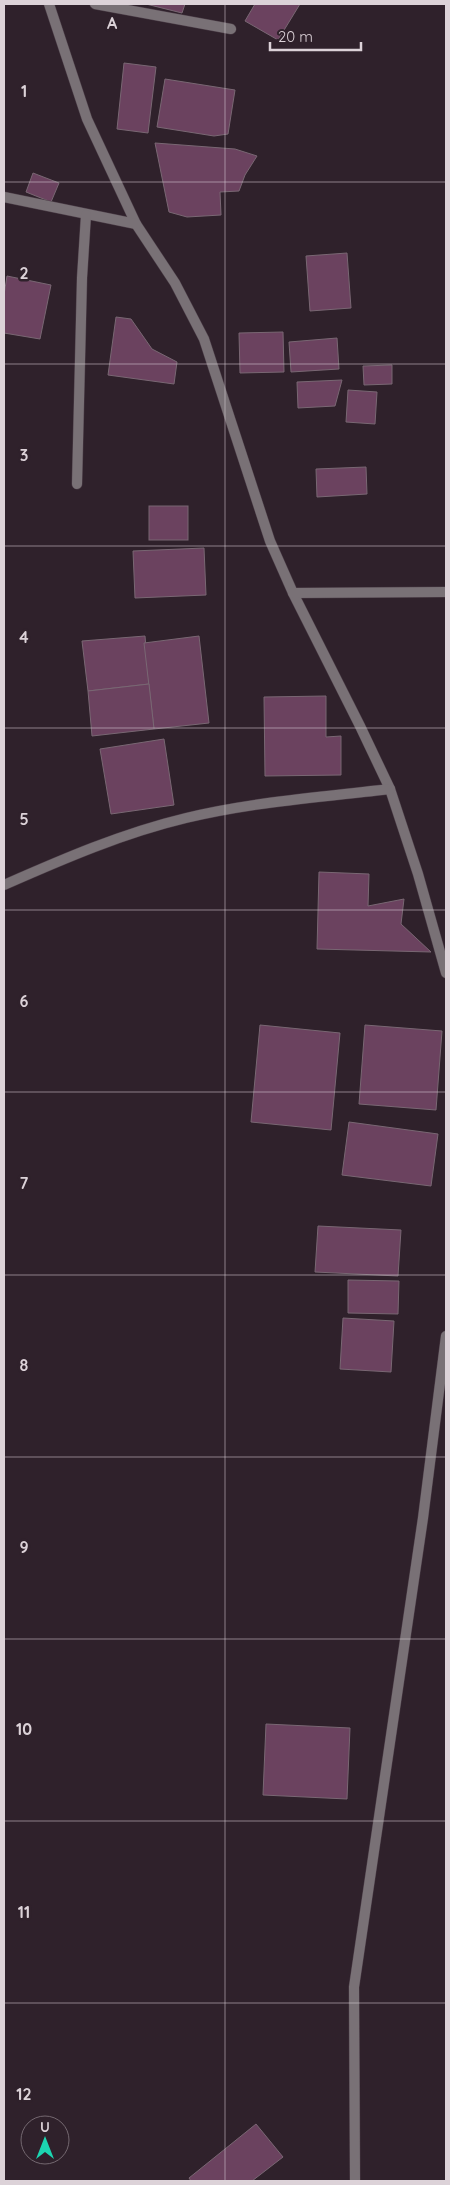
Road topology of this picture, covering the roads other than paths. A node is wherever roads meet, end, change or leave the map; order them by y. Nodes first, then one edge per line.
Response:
1 (49, 4) edge
2 (95, 4) edge
3 (231, 29) dead end
4 (4, 197) edge
5 (86, 215) junction
6 (136, 224) junction
7 (77, 484) dead end
8 (446, 592) edge
9 (293, 593) junction
10 (390, 788) junction
11 (4, 885) edge
12 (446, 973) edge
13 (446, 1336) edge
14 (355, 2181) edge

1 - 6 street
2 - 3 street
4 - 5 street
5 - 6 street
5 - 7 street
6 - 9 street
8 - 9 street
9 - 10 street
10 - 11 street
10 - 12 street
13 - 14 street

